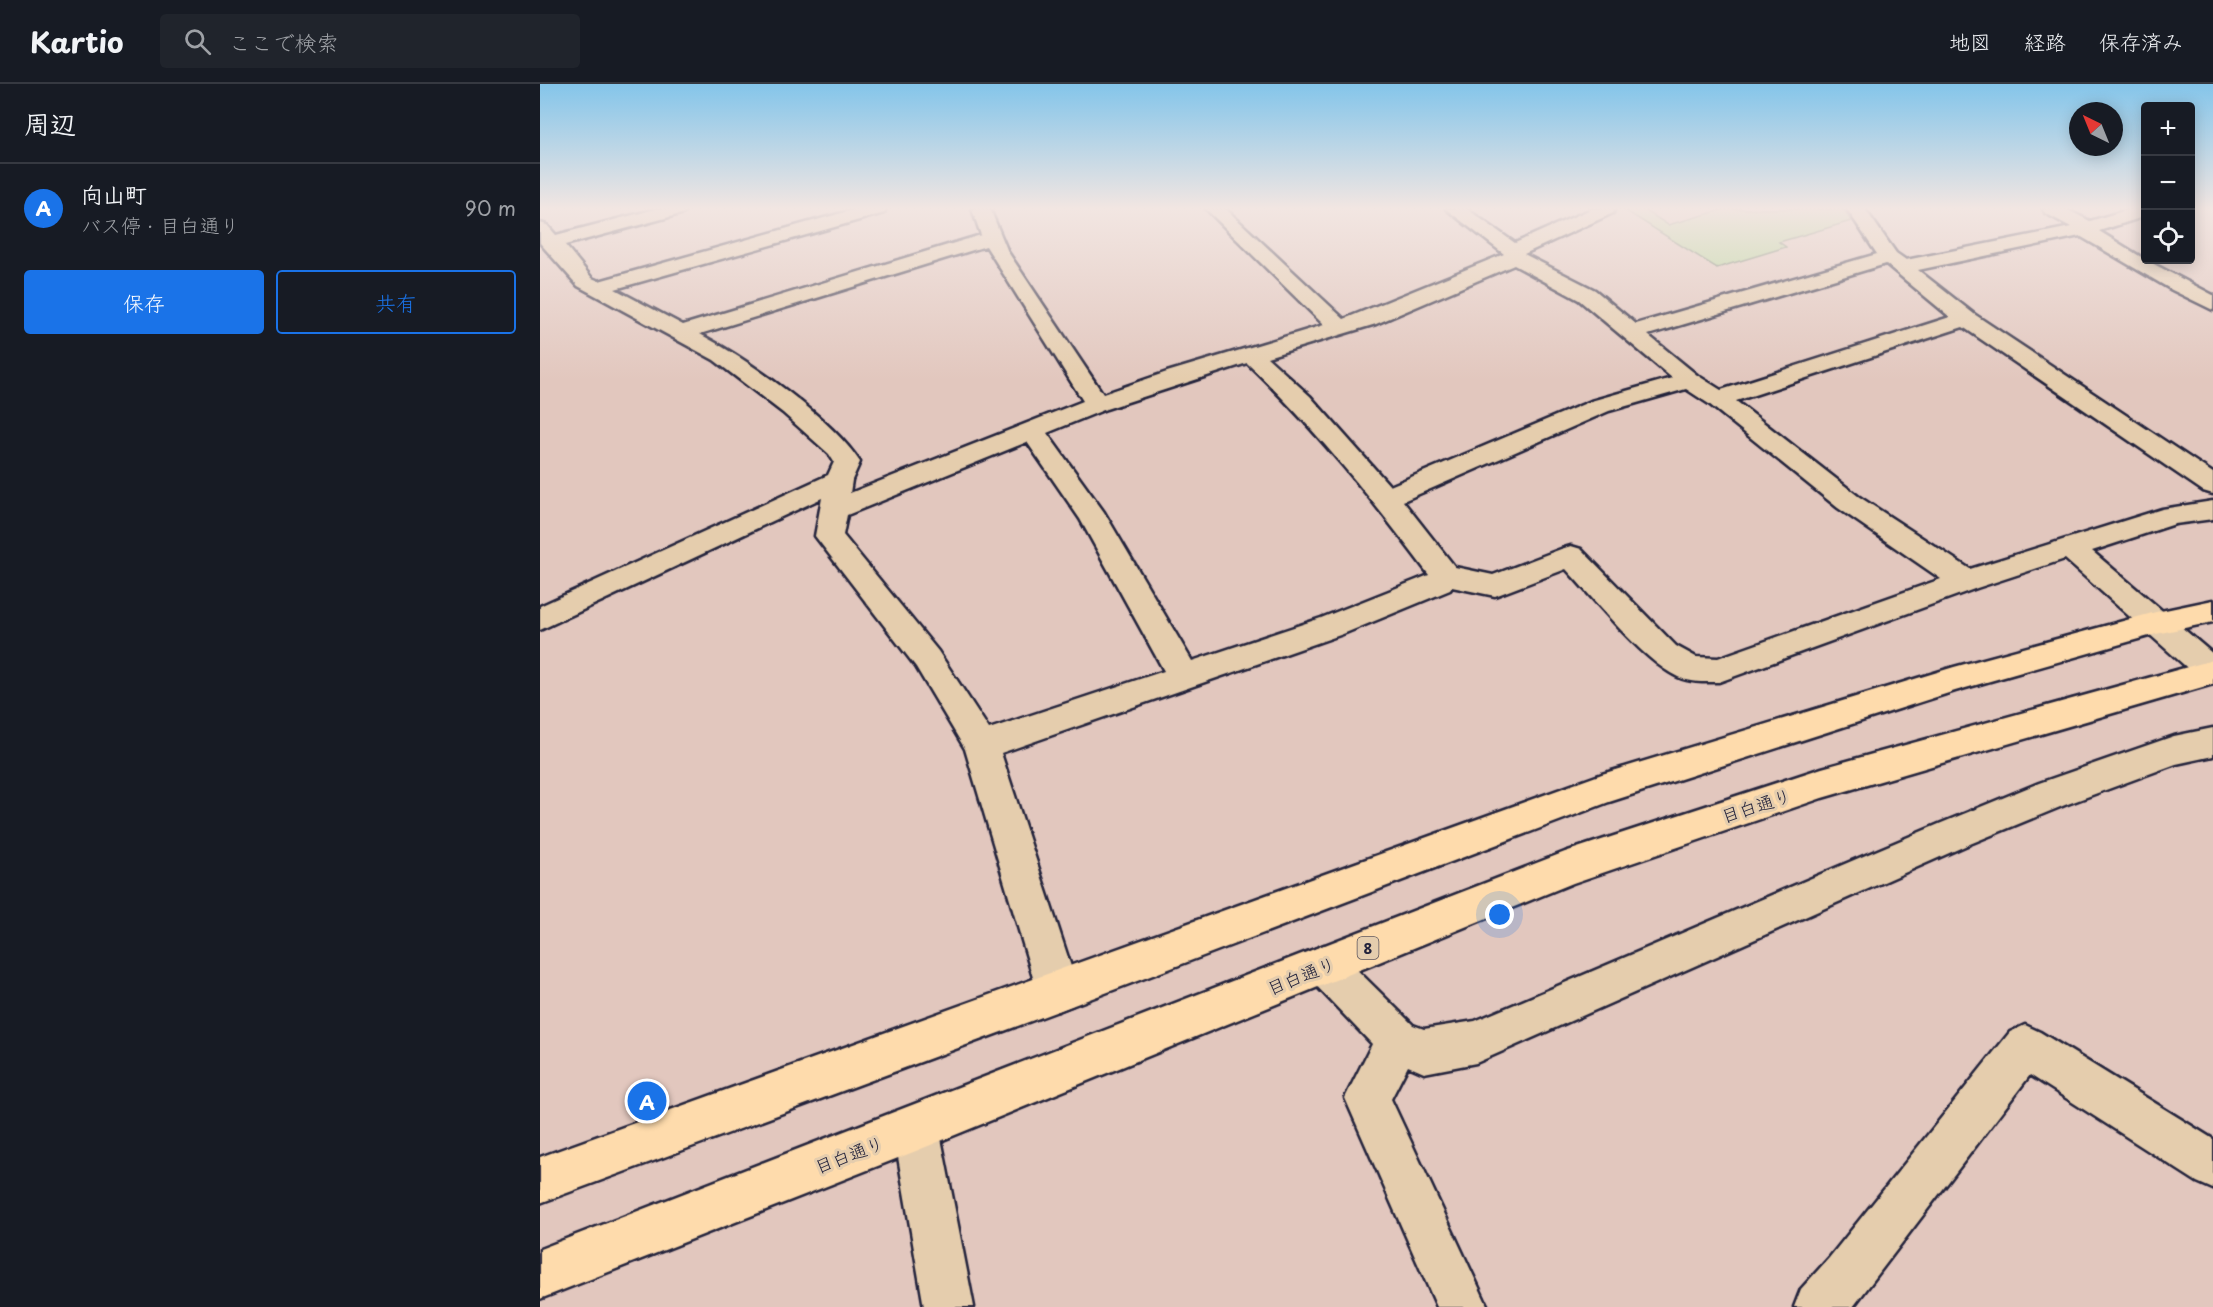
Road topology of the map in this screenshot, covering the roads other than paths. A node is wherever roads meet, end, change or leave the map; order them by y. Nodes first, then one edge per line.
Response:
1 (568, 266) edge
2 (671, 266) edge
3 (900, 266) edge
4 (1007, 266) edge
5 (1275, 266) edge
6 (1487, 266) edge
7 (1535, 266) edge
8 (1881, 266) edge
9 (1901, 266) edge
10 (2146, 266) edge
11 (597, 288) junction
12 (2213, 303) edge
13 (1966, 318) junction
14 (1339, 327) junction
15 (1633, 332) junction
16 (681, 333) junction
17 (1251, 354) junction
18 (1689, 380) junction
19 (1718, 399) junction
20 (1097, 404) junction
21 (1030, 429) junction
22 (839, 480) junction
23 (2213, 485) edge
24 (1386, 498) junction
25 (834, 510) junction
26 (2213, 510) edge
27 (2070, 548) junction
28 (1445, 575) junction
29 (1966, 581) junction
30 (2213, 611) edge
31 (540, 619) edge
32 (2156, 623) junction
33 (2213, 672) edge
34 (1184, 677) junction
35 (2213, 742) edge
36 (981, 746) junction
37 (1324, 965) junction
38 (1058, 991) junction
39 (1398, 1040) junction
40 (916, 1128) junction
41 (2213, 1166) edge
42 (540, 1180) edge
43 (540, 1274) edge
44 (949, 1307) edge
45 (1463, 1307) edge
46 (1819, 1307) edge

1 - 11 street
2 - 11 street
3 - 16 street
4 - 20 street
5 - 14 street
6 - 14 street
7 - 15 street
8 - 15 street
9 - 13 street
10 - 12 street
11 - 16 street
13 - 19 street
13 - 23 street
14 - 17 street
15 - 18 street
16 - 22 street
17 - 20 street
17 - 24 street
18 - 19 street
18 - 24 street
19 - 29 street
20 - 21 street
21 - 25 street
21 - 34 street
22 - 25 street
22 - 31 street
24 - 28 street
25 - 36 street
26 - 27 street
27 - 29 street
27 - 32 street
28 - 29 street
28 - 34 street
30 - 32 main road
32 - 33 street
32 - 38 main road
33 - 37 main road, 目白通り / 8
34 - 36 street
35 - 39 street
36 - 38 street
37 - 39 street
37 - 40 main road, 目白通り / 8
38 - 42 main road
39 - 45 street
40 - 43 main road, 目白通り / 8
40 - 44 street
41 - 46 street

